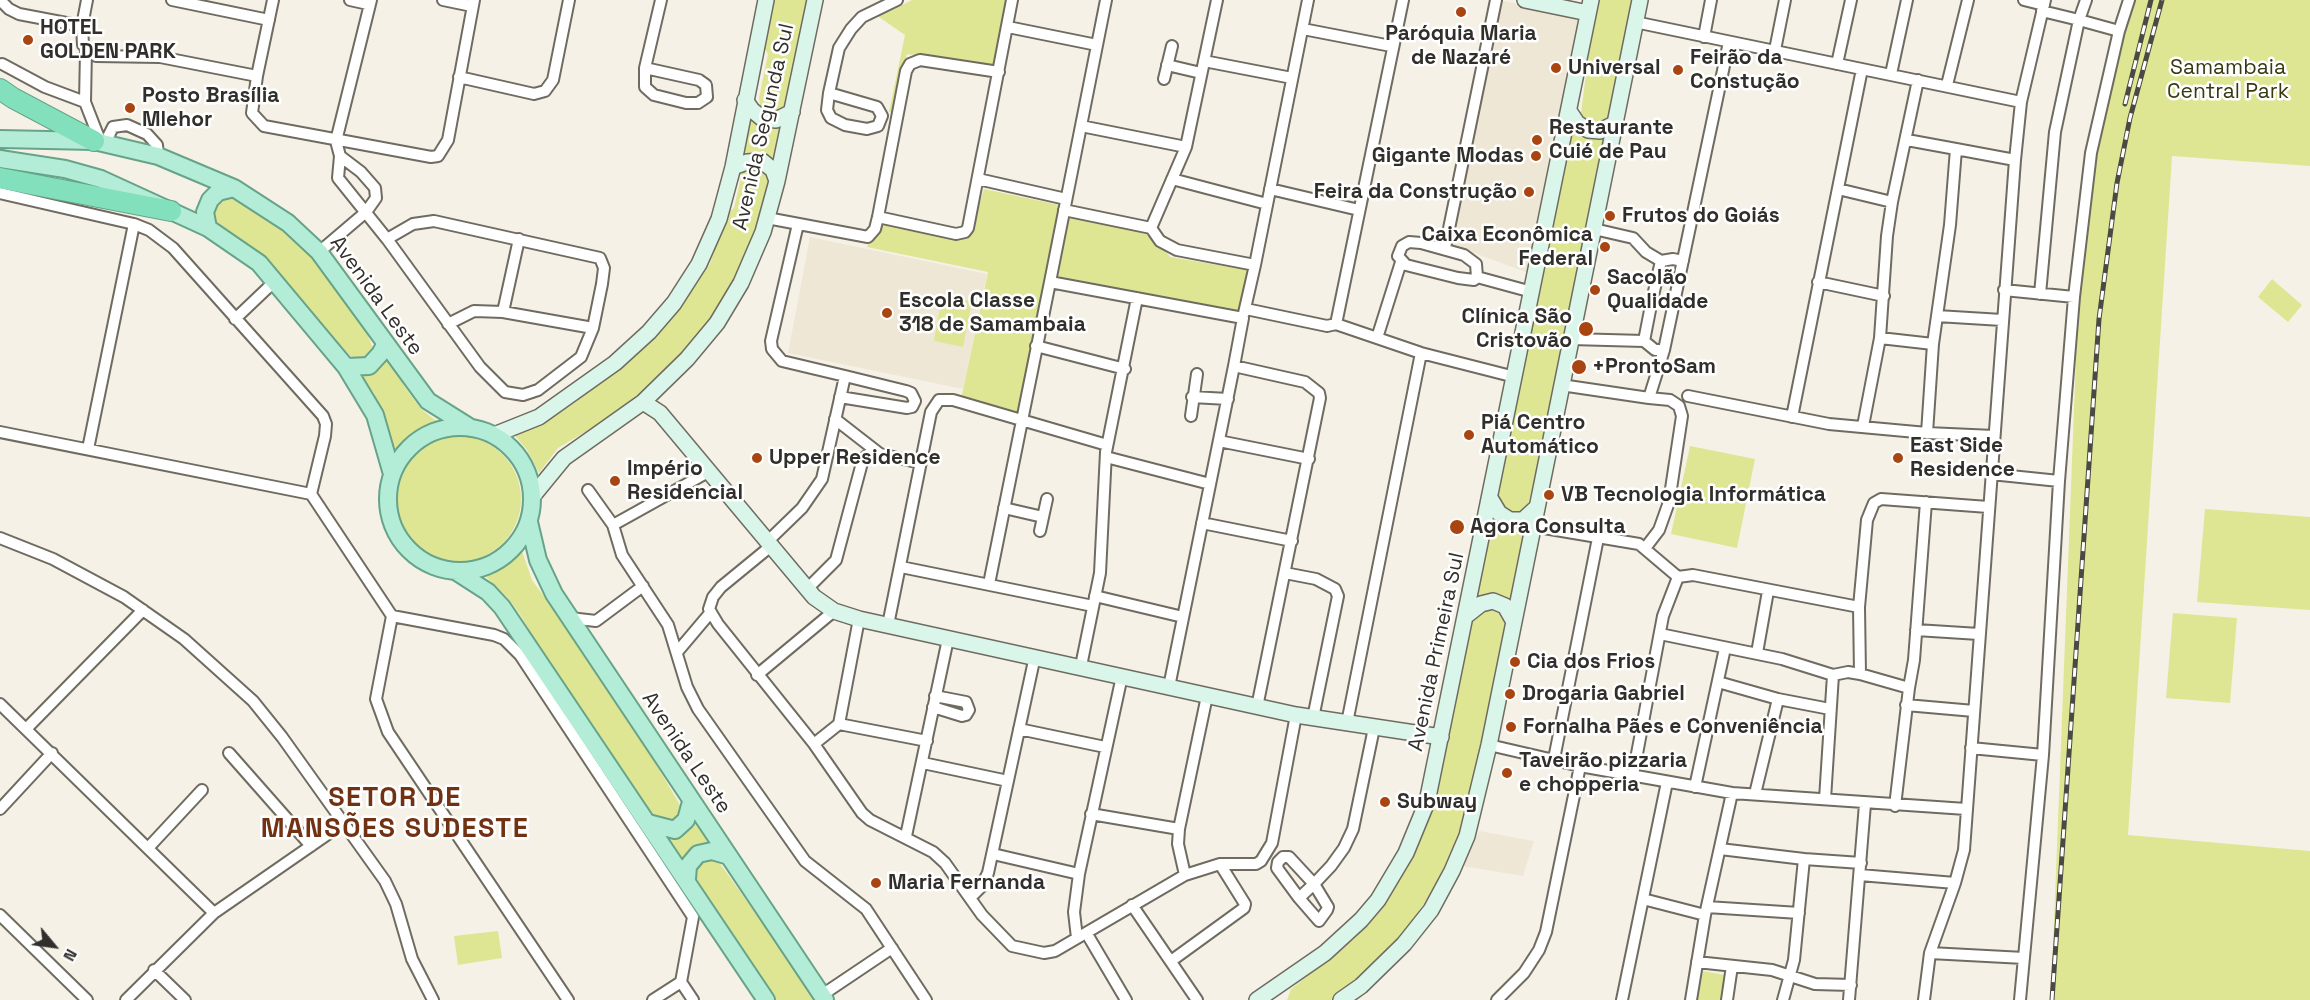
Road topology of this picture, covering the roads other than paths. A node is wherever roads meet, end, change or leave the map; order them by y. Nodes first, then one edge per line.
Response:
1 (0, 0) edge
2 (87, 0) edge
3 (273, 0) edge
4 (350, 0) edge
5 (443, 0) edge
6 (569, 0) edge
7 (661, 0) edge
8 (766, 0) edge
9 (815, 0) edge
10 (897, 0) edge
11 (1012, 0) edge
12 (1106, 0) edge
13 (1217, 0) edge
14 (1308, 0) edge
15 (1402, 0) edge
16 (1496, 0) edge
17 (1525, 0) edge
18 (1640, 0) edge
19 (1711, 0) edge
20 (1785, 0) edge
21 (1851, 0) edge
22 (1907, 0) edge
23 (1968, 0) edge
24 (2024, 0) edge
25 (2086, 0) edge
26 (2129, 0) edge
27 (178, 1) edge
28 (370, 2) edge
29 (473, 3) edge
30 (2044, 5) edge
31 (1590, 7) edge
32 (269, 20) junction
33 (2079, 20) junction
34 (1635, 22) junction
35 (82, 26) junction
36 (1008, 27) junction
37 (1303, 29) junction
38 (2119, 31) junction
39 (1704, 37) junction
40 (1729, 42) junction
41 (1097, 45) junction
42 (1172, 46) dead end
43 (1391, 46) junction
44 (86, 50) junction
45 (1774, 50) junction
46 (1204, 61) junction
47 (2, 63) dead end
48 (1837, 64) junction
49 (1167, 65) junction
50 (645, 68) junction
51 (1862, 69) junction
52 (999, 72) junction
53 (1201, 73) junction
54 (1891, 74) junction
55 (257, 76) junction
56 (459, 76) junction
57 (1292, 78) junction
58 (1164, 79) dead end
59 (1918, 80) junction
60 (1947, 85) junction
61 (0, 88) edge
62 (829, 93) junction
63 (745, 100) junction
64 (85, 102) junction
65 (2021, 102) junction
66 (1569, 111) junction
67 (792, 112) junction
68 (882, 116) junction
69 (897, 119) junction
70 (1614, 124) junction
71 (1081, 126) junction
72 (0, 139) edge
73 (1907, 140) junction
74 (336, 141) junction
75 (102, 143) junction
76 (1186, 147) junction
77 (1956, 149) junction
78 (158, 156) junction
79 (340, 156) junction
80 (0, 159) edge
81 (2015, 160) junction
82 (733, 167) junction
83 (0, 178) edge
84 (978, 179) junction
85 (1172, 179) junction
86 (777, 181) junction
87 (234, 188) junction
88 (1270, 189) junction
89 (1838, 189) junction
90 (0, 193) edge
91 (1892, 202) junction
92 (1065, 204) junction
93 (1267, 204) junction
94 (1359, 210) junction
95 (171, 211) junction
96 (366, 212) junction
97 (878, 217) junction
98 (767, 218) junction
99 (134, 224) junction
100 (798, 225) junction
101 (207, 228) junction
102 (1150, 228) junction
103 (1594, 229) junction
104 (387, 239) junction
105 (519, 239) junction
106 (1445, 248) junction
107 (319, 252) junction
108 (1661, 261) junction
109 (1683, 261) junction
110 (1401, 262) junction
111 (1255, 265) junction
112 (1477, 278) junction
113 (276, 280) junction
114 (1050, 282) junction
115 (1818, 282) junction
116 (2004, 290) junction
117 (1532, 292) junction
118 (2040, 294) junction
119 (1884, 296) junction
120 (2074, 297) junction
121 (1137, 298) junction
122 (503, 312) junction
123 (1244, 313) junction
124 (1936, 316) junction
125 (235, 319) junction
126 (2002, 320) junction
127 (448, 324) junction
128 (1336, 324) junction
129 (593, 328) junction
130 (1377, 338) junction
131 (1880, 338) junction
132 (1571, 339) junction
133 (1644, 341) junction
134 (1933, 344) junction
135 (385, 345) junction
136 (1036, 346) junction
137 (1664, 350) junction
138 (1421, 353) junction
139 (1234, 366) junction
140 (346, 367) junction
141 (1125, 369) junction
142 (1197, 374) dead end
143 (845, 376) junction
144 (1515, 377) junction
145 (1561, 385) junction
146 (657, 390) junction
147 (1688, 396) dead end
148 (840, 397) junction
149 (1192, 397) junction
150 (1648, 398) junction
151 (1228, 399) junction
152 (643, 402) junction
153 (660, 413) junction
154 (1191, 416) dead end
155 (1792, 417) junction
156 (835, 419) junction
157 (1022, 421) junction
158 (1863, 426) junction
159 (471, 428) junction
160 (0, 432) edge
161 (1927, 433) junction
162 (494, 435) junction
163 (1994, 436) junction
164 (1219, 441) junction
165 (1107, 445) junction
166 (88, 449) junction
167 (880, 454) junction
168 (1106, 457) junction
169 (1309, 459) junction
170 (921, 463) junction
171 (710, 471) junction
172 (392, 474) junction
173 (1991, 474) junction
174 (2059, 481) junction
175 (1210, 484) junction
176 (588, 490) dead end
177 (311, 494) junction
178 (532, 497) junction
179 (1490, 498) junction
180 (1047, 499) dead end
181 (1926, 502) junction
182 (1988, 507) junction
183 (1005, 508) junction
184 (1536, 508) junction
185 (1043, 517) junction
186 (529, 522) junction
187 (1202, 523) junction
188 (614, 525) junction
189 (1532, 526) junction
190 (1040, 531) dead end
191 (1554, 531) junction
192 (0, 538) edge
193 (1598, 538) junction
194 (1292, 542) junction
195 (770, 544) junction
196 (1646, 547) junction
197 (901, 567) junction
198 (457, 572) junction
199 (1285, 573) junction
200 (1678, 577) junction
201 (989, 584) junction
202 (643, 586) junction
203 (807, 589) junction
204 (1768, 591) junction
205 (1094, 601) junction
206 (1859, 607) junction
207 (143, 610) junction
208 (834, 611) junction
209 (711, 612) junction
210 (392, 615) junction
211 (1467, 615) junction
212 (1183, 617) junction
213 (570, 618) junction
214 (859, 619) junction
215 (1513, 620) junction
216 (888, 625) junction
217 (1916, 630) junction
218 (1660, 634) junction
219 (1979, 634) junction
220 (948, 639) junction
221 (1725, 648) junction
222 (678, 651) junction
223 (1757, 653) junction
224 (1035, 656) junction
225 (1081, 666) junction
226 (1860, 674) junction
227 (757, 675) junction
228 (1122, 675) junction
229 (1833, 675) junction
230 (1718, 682) junction
231 (1169, 687) junction
232 (1909, 688) junction
233 (1207, 696) junction
234 (1778, 699) junction
235 (0, 704) edge
236 (1906, 705) junction
237 (1257, 707) junction
238 (1830, 709) junction
239 (1974, 711) junction
240 (1296, 715) junction
241 (1313, 718) junction
242 (1347, 723) junction
243 (839, 724) junction
244 (27, 728) junction
245 (1374, 728) junction
246 (1019, 729) junction
247 (1442, 737) junction
248 (927, 741) junction
249 (814, 744) junction
250 (1489, 745) junction
251 (1105, 747) junction
252 (1971, 748) junction
253 (52, 753) junction
254 (229, 753) dead end
255 (2043, 755) junction
256 (1554, 759) junction
257 (923, 763) junction
258 (1580, 766) junction
259 (1633, 775) junction
260 (1008, 781) junction
261 (1667, 782) junction
262 (1695, 786) junction
263 (202, 790) dead end
264 (1732, 793) junction
265 (1755, 794) junction
266 (1826, 799) junction
267 (691, 802) junction
268 (1865, 804) junction
269 (1895, 806) junction
270 (0, 809) edge
271 (1966, 809) junction
272 (1091, 814) junction
273 (344, 823) junction
274 (648, 823) junction
275 (1179, 830) junction
276 (906, 836) junction
277 (311, 846) junction
278 (148, 848) junction
279 (1720, 849) junction
280 (993, 854) junction
281 (729, 856) junction
282 (1804, 859) junction
283 (1861, 863) junction
284 (1220, 864) junction
285 (1079, 874) junction
286 (1185, 875) junction
287 (1860, 875) junction
288 (687, 879) junction
289 (1955, 883) junction
290 (1314, 884) junction
291 (970, 898) junction
292 (1299, 898) junction
293 (1643, 899) junction
294 (1132, 905) junction
295 (1706, 911) junction
296 (214, 913) junction
297 (1799, 913) junction
298 (0, 915) edge
299 (1082, 936) junction
300 (892, 948) junction
301 (1930, 953) junction
302 (2024, 958) junction
303 (1171, 961) junction
304 (1698, 962) junction
305 (1732, 966) junction
306 (154, 970) junction
307 (1290, 978) junction
308 (1790, 978) junction
309 (681, 982) junction
310 (1851, 985) junction
311 (1349, 997) edge
312 (824, 998) edge
313 (87, 1000) edge
314 (126, 1000) edge
315 (184, 1000) edge
316 (433, 1000) edge
317 (568, 1000) edge
318 (653, 1000) edge
319 (693, 1000) edge
320 (766, 1000) edge
321 (926, 1000) edge
322 (1126, 1000) edge
323 (1197, 1000) edge
324 (1257, 1000) edge
325 (1280, 1000) edge
326 (1497, 1000) edge
327 (1622, 1000) edge
328 (1691, 1000) edge
329 (1726, 1000) edge
330 (1783, 1000) edge
331 (1849, 1000) edge
332 (1924, 1000) edge
333 (2020, 1000) edge

1 - 35 street
2 - 35 street
3 - 32 street
4 - 28 street
5 - 29 street
6 - 56 street
7 - 50 street
8 - 63 main road, Avenida Segunda Sul
9 - 67 main road, Avenida Segunda Sul
10 - 62 street
11 - 36 street
12 - 41 street
13 - 46 street
14 - 37 street
15 - 43 street
16 - 106 street
17 - 31 main road
18 - 34 main road
19 - 39 street
20 - 45 street
21 - 48 street
22 - 54 street
23 - 60 street
24 - 30 street
25 - 33 street
26 - 38 street
27 - 32 street
28 - 74 street
29 - 56 street
30 - 33 street
30 - 65 street
31 - 66 main road, Avenida Primeira Sul
32 - 55 street
33 - 38 street
33 - 118 street
34 - 39 street
34 - 70 main road
35 - 44 street
36 - 41 street
36 - 52 street
37 - 43 street
37 - 57 street
38 - 120 street
39 - 40 street
40 - 45 street
40 - 109 street
41 - 71 street
42 - 49 street
43 - 94 street
44 - 55 street
44 - 64 street
45 - 48 street
46 - 53 street
46 - 57 street
47 - 64 street
48 - 51 street
49 - 53 street
49 - 58 street
50 - 50 street
51 - 54 street
51 - 89 street
52 - 69 street
52 - 84 street
53 - 76 street
54 - 59 street
55 - 74 street
56 - 74 street
57 - 88 street
59 - 60 street
59 - 73 street
60 - 65 street
61 - 75 highway
62 - 68 street
62 - 68 street
63 - 67 main road
63 - 82 main road, Avenida Segunda Sul
64 - 75 street
65 - 81 street
66 - 70 main road
66 - 117 main road, Avenida Primeira Sul
67 - 86 main road, Avenida Segunda Sul
68 - 69 street
69 - 97 street
70 - 103 main road
71 - 76 street
71 - 92 street
72 - 75 main road, Avenida Leste
73 - 77 street
73 - 91 street
74 - 79 street
75 - 78 main road, Avenida Leste
75 - 78 street
76 - 85 street
77 - 81 street
77 - 124 street
78 - 87 main road, Avenida Leste
79 - 96 street
79 - 96 street
80 - 95 main road
81 - 116 street
82 - 86 main road
82 - 162 main road, Avenida Segunda Sul
83 - 95 highway
84 - 92 street
84 - 97 street
85 - 93 street
85 - 102 street
86 - 98 main road, Avenida Segunda Sul
87 - 101 main road
87 - 107 main road, Avenida Leste
88 - 93 street
88 - 94 street
89 - 91 street
89 - 115 street
90 - 99 street
91 - 119 street
92 - 102 street
92 - 114 street
93 - 111 street
94 - 128 street
95 - 101 main road
96 - 104 street
96 - 107 street
97 - 100 street
98 - 100 street
98 - 146 main road, Avenida Segunda Sul
99 - 125 street
99 - 166 street
100 - 143 street
101 - 113 main road
102 - 111 street
103 - 108 street
103 - 132 main road
104 - 105 street
104 - 127 street
105 - 122 street
105 - 129 street
106 - 110 street
106 - 112 street
107 - 135 main road, Avenida Leste
108 - 109 street
108 - 133 street
109 - 137 street
110 - 112 street
110 - 130 street
111 - 123 street
112 - 117 street
113 - 125 street
113 - 140 main road
114 - 121 street
114 - 136 street
115 - 119 street
115 - 155 street
116 - 118 street
116 - 126 street
117 - 144 main road, Avenida Primeira Sul
118 - 120 street
119 - 131 street
120 - 174 street
121 - 123 street
121 - 141 street
122 - 127 street
122 - 129 street
123 - 128 street
123 - 139 street
124 - 126 street
124 - 134 street
125 - 177 street
126 - 163 street
127 - 129 street
128 - 130 street
130 - 138 street
131 - 134 street
131 - 158 street
132 - 133 street
132 - 145 main road
133 - 137 street
134 - 161 street
135 - 140 main road
135 - 159 main road, Avenida Leste
136 - 141 street
136 - 157 street
137 - 150 street
138 - 144 street
138 - 242 street
139 - 151 street
139 - 169 street
140 - 172 main road
141 - 165 street
142 - 149 street
143 - 148 street
143 - 148 street
144 - 179 main road, Avenida Primeira Sul
145 - 150 street
145 - 184 main road
146 - 152 main road, Avenida Segunda Sul
146 - 153 main road
147 - 155 street
148 - 156 street
149 - 151 street
149 - 154 street
150 - 196 street
151 - 164 street
152 - 153 main road
152 - 178 main road, Avenida Segunda Sul
153 - 171 main road
155 - 158 street
156 - 167 street
156 - 195 street
157 - 165 street
157 - 170 street
157 - 183 street
158 - 161 street
159 - 162 main road
159 - 172 main road
160 - 166 street
161 - 163 street
162 - 178 main road
163 - 173 street
164 - 169 street
164 - 175 street
165 - 168 street
166 - 177 street
167 - 170 street
167 - 203 street
168 - 175 street
168 - 205 street
169 - 194 street
170 - 197 street
171 - 188 street
171 - 195 main road
172 - 198 main road
173 - 174 street
173 - 182 street
174 - 255 street
175 - 187 street
176 - 188 street
177 - 210 street
178 - 186 main road
179 - 184 main road
179 - 211 main road, Avenida Primeira Sul
180 - 185 street
181 - 182 street
181 - 206 street
181 - 217 street
182 - 219 street
183 - 185 street
183 - 201 street
184 - 189 main road
184 - 191 street
185 - 190 street
186 - 198 main road
186 - 213 main road, Avenida Leste
187 - 194 street
187 - 212 street
188 - 202 street
189 - 191 street
189 - 215 main road
191 - 193 street
192 - 207 street
193 - 196 street
193 - 256 street
194 - 199 street
195 - 203 main road
195 - 209 street
196 - 200 street
197 - 201 street
197 - 216 street
198 - 274 main road
199 - 237 street
199 - 241 street
200 - 204 street
200 - 218 street
201 - 205 street
202 - 213 street
202 - 222 street
203 - 208 main road
204 - 206 street
204 - 223 street
205 - 212 street
205 - 225 street
206 - 226 street
207 - 244 street
207 - 273 street
208 - 214 main road
208 - 227 street
209 - 222 street
209 - 227 street
210 - 309 street
210 - 317 street
211 - 215 main road
211 - 247 main road, Avenida Primeira Sul
212 - 231 street
213 - 267 main road, Avenida Leste
214 - 216 main road
214 - 243 street
215 - 250 main road
216 - 220 main road
217 - 219 street
217 - 232 street
218 - 221 street
218 - 259 street
219 - 239 street
220 - 224 main road
220 - 248 street
221 - 223 street
221 - 230 street
222 - 300 street
223 - 229 street
224 - 225 main road
224 - 246 street
225 - 228 main road
226 - 229 street
226 - 232 street
227 - 249 street
228 - 231 main road
228 - 251 street
229 - 238 street
230 - 234 street
230 - 262 street
231 - 233 main road
232 - 236 street
233 - 237 main road
233 - 275 street
234 - 238 street
234 - 265 street
235 - 244 street
236 - 239 street
236 - 269 street
237 - 240 main road
238 - 266 street
239 - 252 street
240 - 241 main road
240 - 284 street
241 - 242 main road
242 - 245 main road
243 - 248 street
243 - 249 street
244 - 253 street
245 - 247 main road
245 - 290 street
246 - 251 street
246 - 260 street
247 - 307 main road, Avenida Primeira Sul
248 - 257 street
249 - 276 street
250 - 256 street
250 - 311 main road
251 - 272 street
252 - 255 street
252 - 271 street
253 - 270 street
253 - 278 street
254 - 277 street
255 - 302 street
256 - 258 street
257 - 260 street
257 - 276 street
258 - 259 street
258 - 326 street
259 - 261 street
260 - 280 street
261 - 262 street
261 - 293 street
262 - 264 street
263 - 278 street
264 - 265 street
264 - 279 street
265 - 266 street
266 - 268 street
267 - 274 main road
267 - 281 main road, Avenida Leste
268 - 269 street
268 - 283 street
269 - 271 street
271 - 289 street
272 - 275 street
272 - 285 street
273 - 277 street
273 - 316 street
274 - 288 main road
275 - 286 street
276 - 291 street
277 - 296 street
278 - 296 street
279 - 282 street
279 - 295 street
280 - 285 street
280 - 291 street
281 - 288 main road
281 - 312 main road, Avenida Leste
282 - 283 street
282 - 297 street
283 - 287 street
284 - 286 street
284 - 303 street
285 - 299 street
286 - 294 street
287 - 289 street
287 - 310 street
288 - 320 main road
289 - 301 street
290 - 292 street
290 - 292 street
290 - 292 street
291 - 299 street
293 - 295 street
293 - 327 street
294 - 299 street
294 - 303 street
295 - 297 street
295 - 304 street
296 - 306 street
297 - 308 street
298 - 313 street
299 - 322 street
300 - 312 street
300 - 321 street
301 - 302 street
301 - 332 street
302 - 333 street
303 - 323 street
304 - 305 street
304 - 328 street
305 - 308 street
305 - 329 street
306 - 314 street
306 - 315 street
307 - 324 main road, Avenida Primeira Sul
307 - 325 main road
308 - 310 street
308 - 330 street
309 - 318 street
309 - 319 street
310 - 331 street

